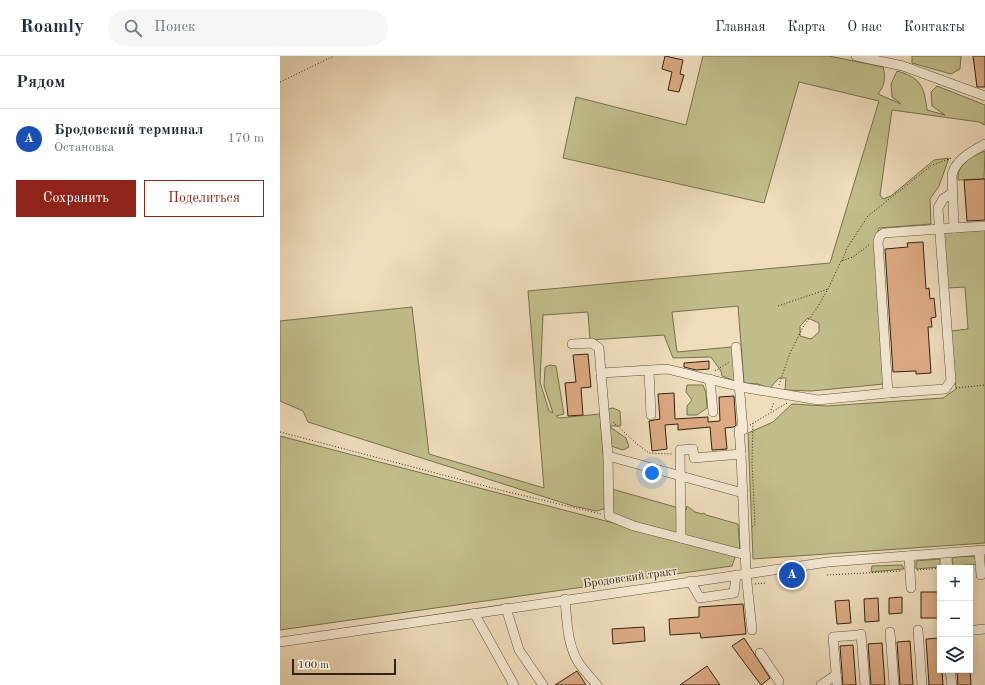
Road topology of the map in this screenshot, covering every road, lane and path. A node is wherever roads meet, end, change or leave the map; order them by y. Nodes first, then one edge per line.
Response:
1 (334, 56) edge
2 (856, 56) edge
3 (894, 60) edge
4 (280, 82) edge
5 (985, 96) edge
6 (985, 144) edge
7 (967, 154) junction
8 (952, 193) junction
9 (985, 226) edge
10 (954, 228) junction
11 (940, 229) junction
12 (880, 236) junction
13 (842, 261) junction
14 (828, 289) junction
15 (778, 306) dead end
16 (572, 344) dead end
17 (737, 351) joint
18 (649, 371) junction
19 (601, 373) junction
20 (708, 379) junction
21 (741, 387) junction
22 (777, 392) junction
23 (888, 393) junction
24 (798, 397) junction
25 (712, 412) dead end
26 (604, 413) junction
27 (652, 415) dead end
28 (753, 423) junction
29 (743, 430) junction
30 (280, 432) edge
31 (741, 454) junction
32 (681, 455) junction
33 (608, 456) junction
34 (681, 477) junction
35 (743, 493) junction
36 (609, 516) junction
37 (745, 535) junction
38 (681, 538) junction
39 (982, 550) edge
40 (746, 555) junction
41 (909, 556) junction
42 (981, 565) junction
43 (910, 570) junction
44 (746, 573) junction
45 (736, 575) junction
46 (827, 575) dead end
47 (981, 575) dead end
48 (690, 581) junction
49 (911, 588) dead end
50 (565, 599) junction
51 (506, 608) junction
52 (474, 613) junction
53 (985, 629) edge
54 (752, 630) dead end
55 (918, 630) dead end
56 (975, 630) dead end
57 (890, 632) dead end
58 (280, 642) edge
59 (760, 653) dead end
60 (950, 673) edge
61 (836, 675) junction
62 (780, 681) dead end
63 (512, 684) edge
64 (543, 685) edge
65 (597, 685) edge
66 (821, 685) edge
67 (837, 685) edge
68 (865, 685) edge
69 (894, 685) edge
70 (922, 685) edge
71 (952, 685) edge

1 - 4 path
2 - 3 street
3 - 5 street
6 - 7 street
7 - 8 street
7 - 13 path
8 - 10 street
8 - 11 street
9 - 10 street
10 - 11 street
11 - 12 street
11 - 23 street
12 - 13 path
12 - 23 street
13 - 14 path
14 - 15 path
14 - 22 path
16 - 19 street
17 - 20 path
17 - 21 street
18 - 19 street
18 - 20 street
18 - 27 street
19 - 26 street
20 - 21 street
20 - 25 street
21 - 22 street
21 - 29 street
22 - 24 street
23 - 24 street
24 - 28 path
26 - 32 path
26 - 33 street
28 - 29 path
28 - 37 path
29 - 31 street
30 - 36 path
31 - 32 street
31 - 35 street
32 - 34 street
33 - 34 street
33 - 36 street
34 - 35 street
34 - 38 street
35 - 37 street
36 - 38 street
37 - 40 street
38 - 40 street
39 - 41 street, Бродовский тракт
39 - 42 street
40 - 44 street
41 - 43 street
41 - 44 street, Бродовский тракт
42 - 43 path
42 - 47 street
43 - 46 path
43 - 49 street
44 - 45 street, Бродовский тракт
44 - 54 street
45 - 48 street, Бродовский тракт
45 - 48 street
48 - 50 street, Бродовский тракт
50 - 51 street, Бродовский тракт
50 - 65 street
51 - 52 street, Бродовский тракт
51 - 64 street
52 - 58 street, Бродовский тракт
52 - 63 street
53 - 56 street
55 - 70 street
57 - 69 street
59 - 62 street
60 - 71 street
61 - 66 street
61 - 67 street
61 - 68 street

